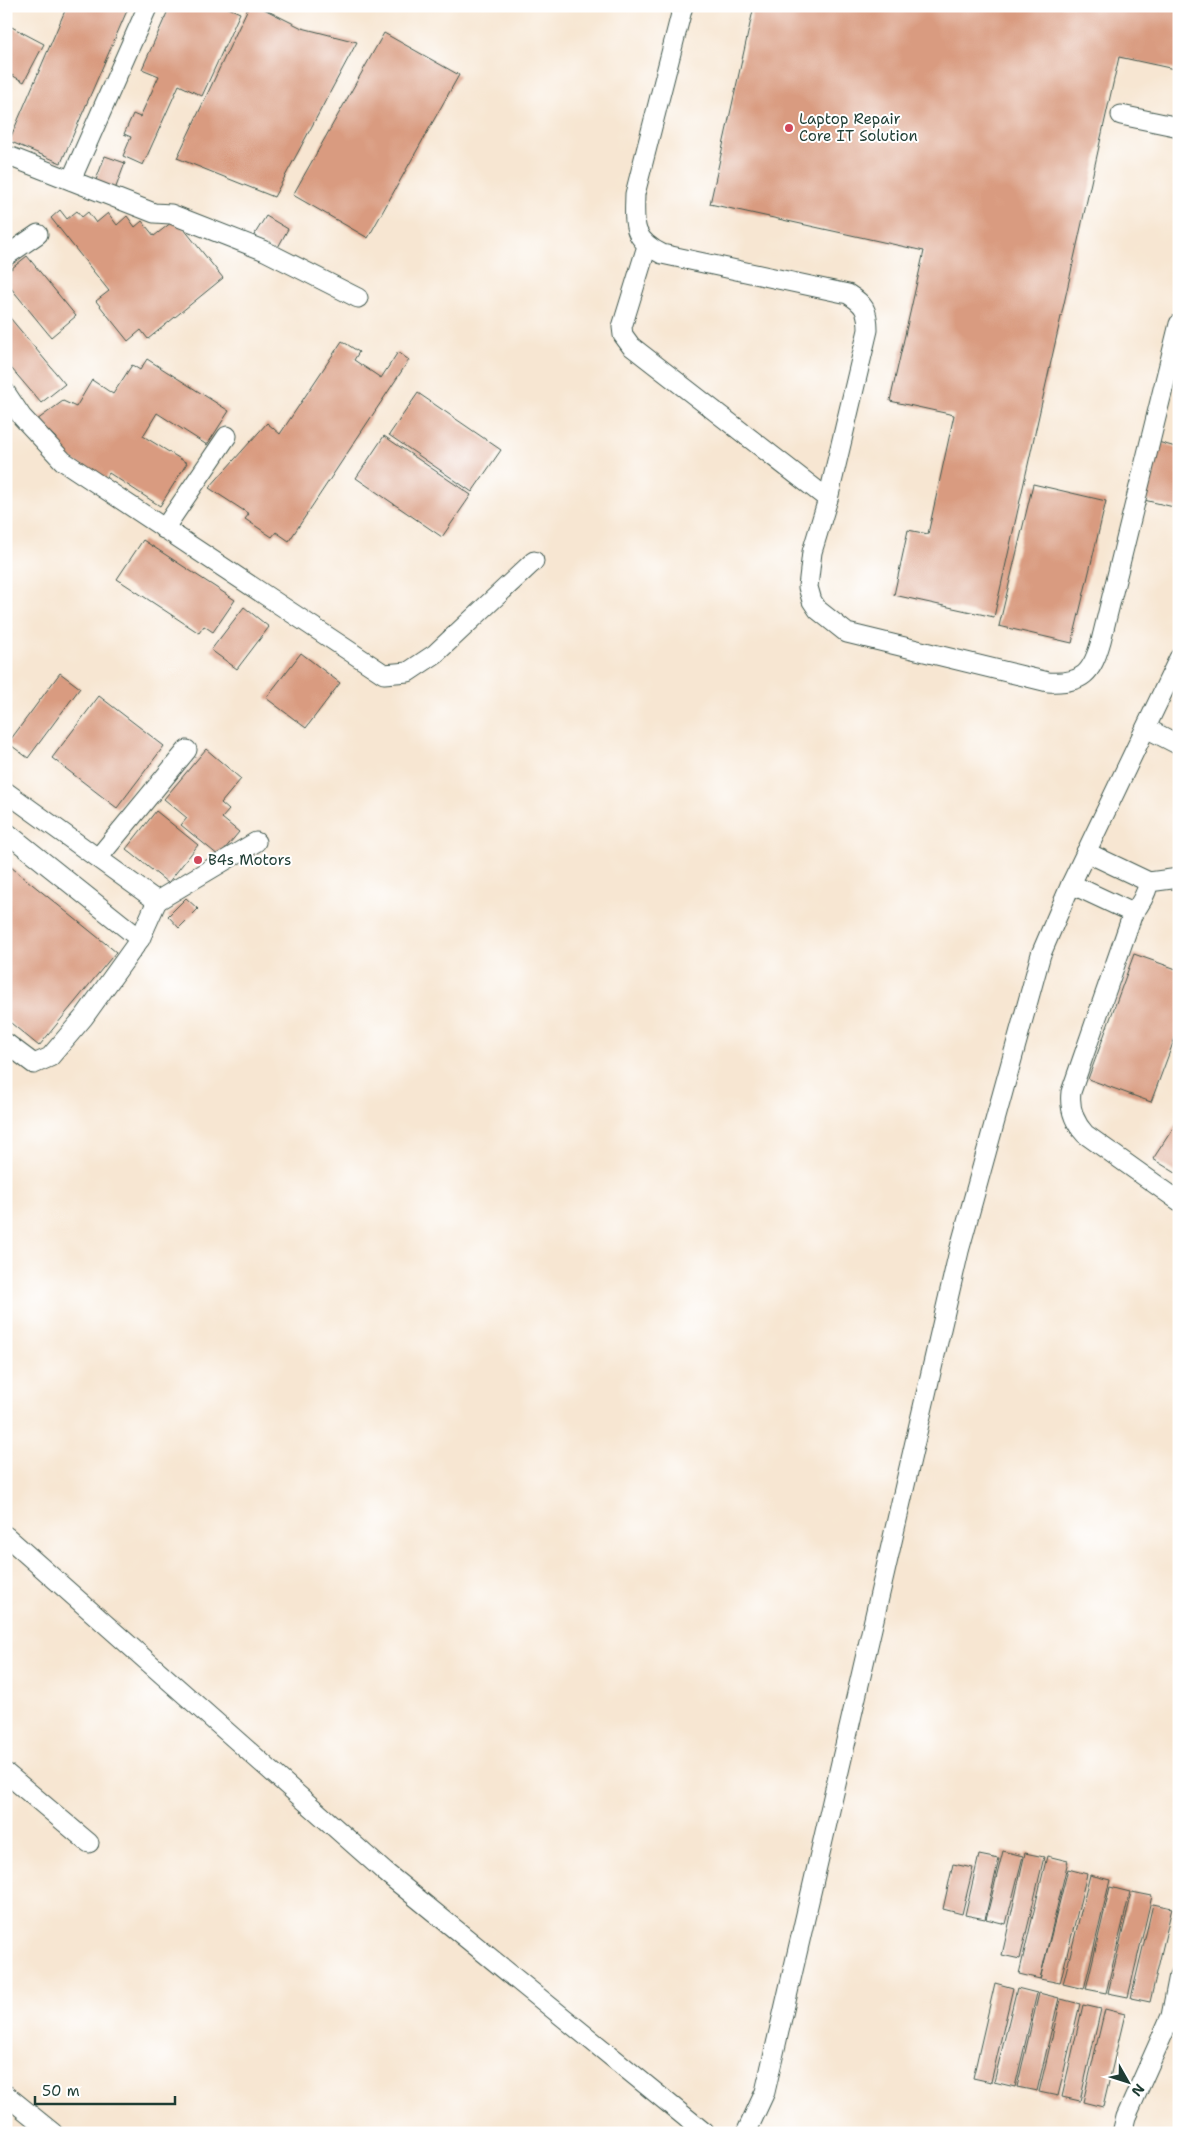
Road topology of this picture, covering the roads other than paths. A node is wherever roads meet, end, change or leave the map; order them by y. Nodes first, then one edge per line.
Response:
1 (683, 6) edge
2 (147, 8) dead end
3 (1121, 115) dead end
4 (1179, 127) edge
5 (6, 154) edge
6 (71, 180) junction
7 (38, 234) dead end
8 (647, 246) junction
9 (6, 256) edge
10 (358, 298) dead end
11 (1179, 324) edge
12 (6, 393) edge
13 (227, 436) dead end
14 (828, 499) junction
15 (164, 529) junction
16 (534, 561) dead end
17 (1179, 658) edge
18 (1173, 683) edge
19 (1146, 728) junction
20 (1179, 745) edge
21 (187, 750) dead end
22 (6, 792) edge
23 (6, 832) edge
24 (256, 842) dead end
25 (1086, 852) junction
26 (98, 858) junction
27 (1179, 878) edge
28 (1149, 882) junction
29 (1071, 884) junction
30 (157, 901) junction
31 (1133, 913) junction
32 (140, 939) junction
33 (6, 1043) edge
34 (1179, 1201) edge
35 (6, 1536) edge
36 (6, 1773) edge
37 (89, 1843) dead end
38 (1179, 1976) edge
39 (6, 2094) edge
40 (52, 2133) edge
41 (705, 2133) edge
42 (746, 2133) edge
43 (1122, 2133) edge

1 - 8 street
2 - 6 street
3 - 4 street
5 - 6 street
6 - 10 street
7 - 9 street
8 - 14 street
8 - 14 street
11 - 14 street
12 - 15 street
13 - 15 street
15 - 16 street
17 - 18 street
18 - 19 street
19 - 20 street
19 - 25 street
21 - 26 street
22 - 26 street
23 - 32 street
24 - 30 street
25 - 28 street
25 - 29 street
26 - 30 street
27 - 28 street
28 - 31 street
29 - 31 street
29 - 42 street
30 - 32 street
31 - 34 street
32 - 33 street
35 - 41 street
36 - 37 street
38 - 43 street
39 - 40 street

